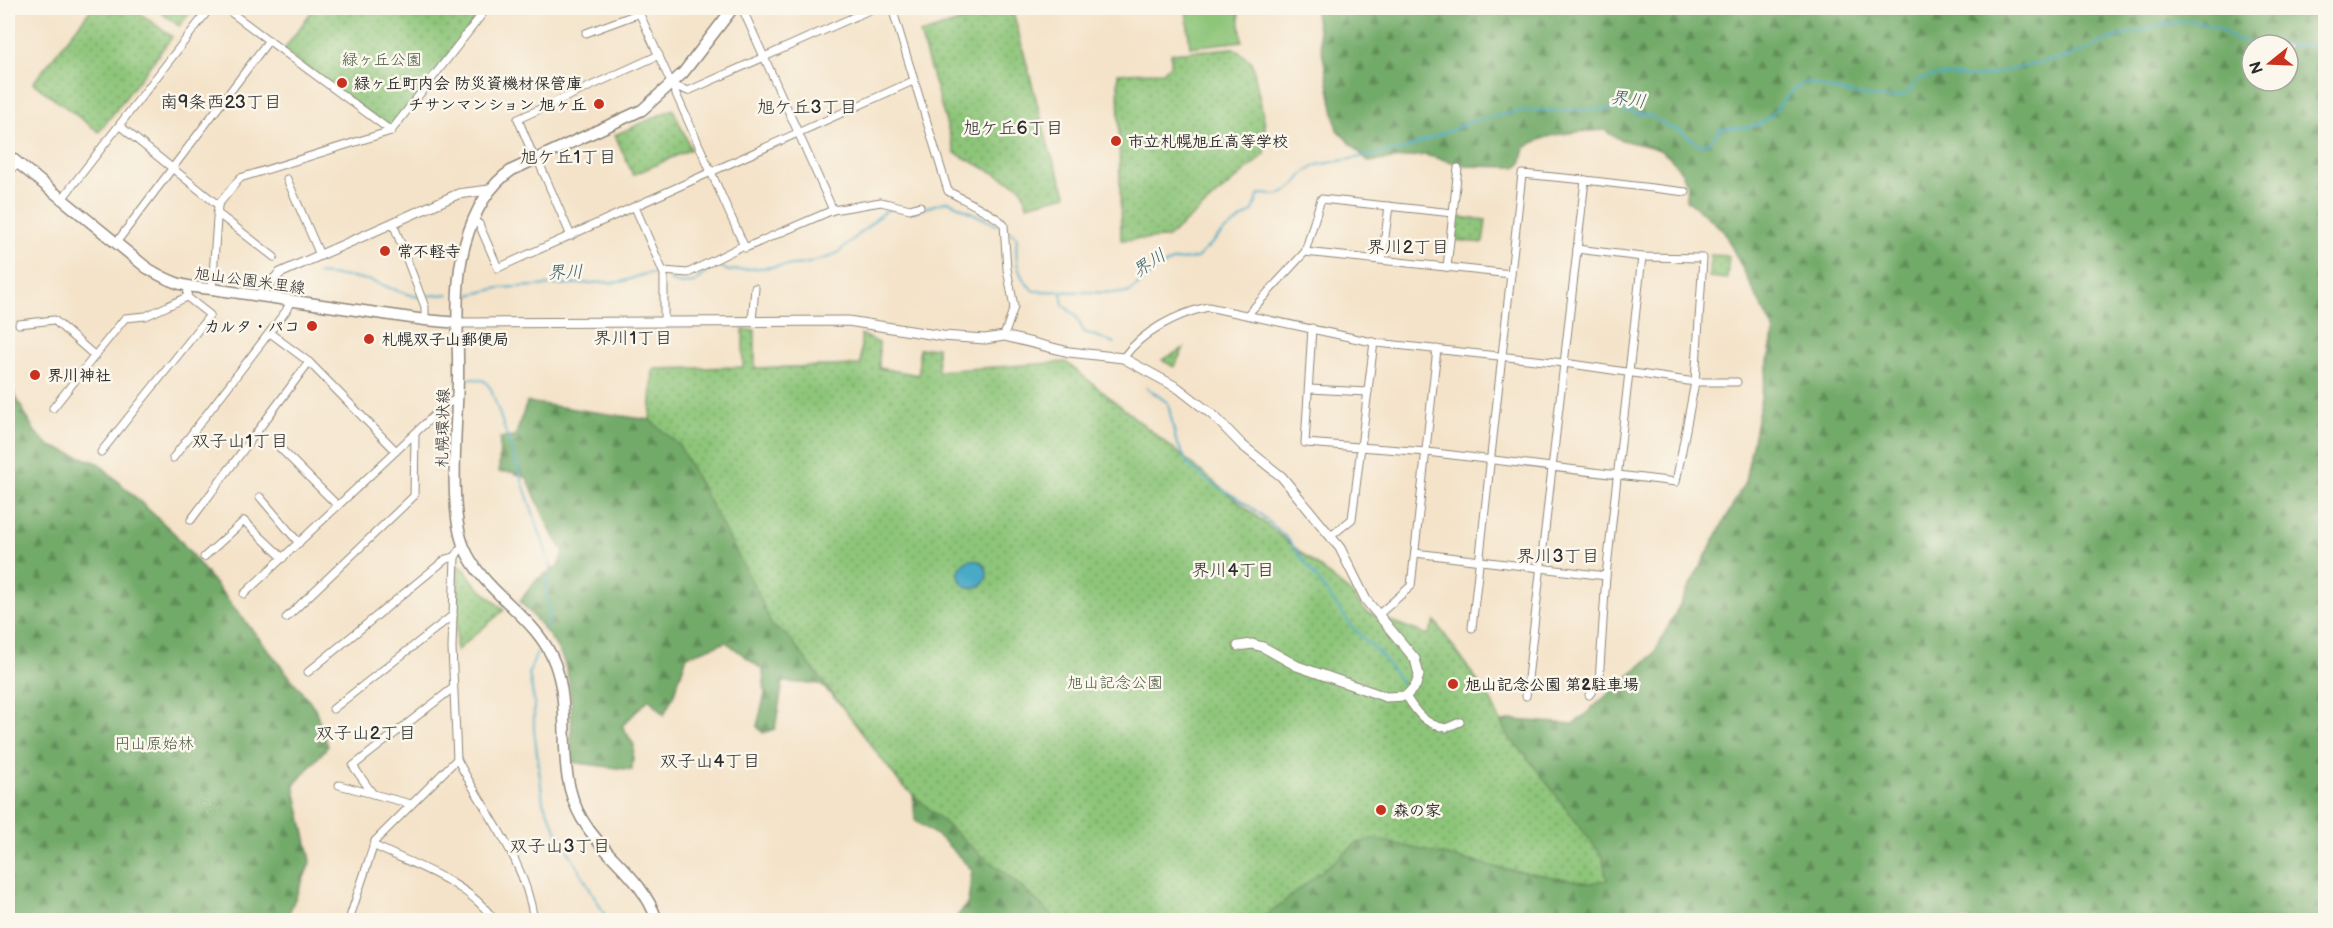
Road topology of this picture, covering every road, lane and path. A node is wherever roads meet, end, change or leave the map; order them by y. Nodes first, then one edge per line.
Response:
1 (210, 8) edge
2 (225, 8) edge
3 (487, 8) edge
4 (733, 8) edge
5 (742, 8) edge
6 (874, 8) edge
7 (892, 8) edge
8 (639, 10) edge
9 (586, 33) dead end
10 (269, 40) junction
11 (659, 55) junction
12 (764, 56) junction
13 (913, 81) junction
14 (672, 85) junction
15 (120, 126) junction
16 (391, 131) junction
17 (798, 133) junction
18 (8, 155) edge
19 (536, 159) junction
20 (18, 164) junction
21 (1458, 168) dead end
22 (8, 169) edge
23 (172, 169) junction
24 (711, 172) junction
25 (287, 179) dead end
26 (1585, 180) junction
27 (489, 190) junction
28 (1686, 192) dead end
29 (62, 199) junction
30 (920, 206) dead end
31 (1389, 206) junction
32 (635, 207) junction
33 (217, 209) junction
34 (833, 210) junction
35 (1453, 213) junction
36 (472, 220) junction
37 (393, 223) junction
38 (571, 236) junction
39 (116, 243) junction
40 (744, 245) junction
41 (1577, 249) junction
42 (1305, 252) junction
43 (320, 255) junction
44 (274, 257) dead end
45 (1642, 257) junction
46 (1382, 260) junction
47 (1447, 267) junction
48 (663, 271) junction
49 (1511, 274) junction
50 (212, 288) junction
51 (756, 288) dead end
52 (188, 292) junction
53 (259, 295) junction
54 (291, 300) junction
55 (1248, 314) junction
56 (425, 320) junction
57 (752, 321) junction
58 (664, 322) junction
59 (459, 323) junction
60 (19, 324) dead end
61 (1312, 328) junction
62 (270, 333) junction
63 (1004, 336) junction
64 (1374, 342) junction
65 (1437, 350) junction
66 (95, 356) junction
67 (1502, 357) junction
68 (1123, 358) junction
69 (309, 362) junction
70 (1564, 363) junction
71 (1628, 374) junction
72 (1695, 382) junction
73 (1737, 382) dead end
74 (1309, 389) junction
75 (1368, 392) junction
76 (458, 399) junction
77 (53, 408) dead end
78 (414, 434) junction
79 (278, 446) dead end
80 (1363, 446) junction
81 (101, 452) dead end
82 (396, 452) junction
83 (1427, 452) junction
84 (173, 458) dead end
85 (1490, 459) junction
86 (1553, 467) junction
87 (1617, 476) junction
88 (260, 497) dead end
89 (338, 506) junction
90 (191, 520) dead end
91 (1331, 536) junction
92 (299, 543) junction
93 (463, 545) junction
94 (1415, 553) junction
95 (455, 557) junction
96 (204, 558) dead end
97 (283, 558) junction
98 (1478, 560) junction
99 (1542, 568) junction
100 (1606, 576) junction
101 (244, 594) dead end
102 (453, 615) junction
103 (1378, 615) junction
104 (286, 618) dead end
105 (1472, 627) dead end
106 (1238, 646) dead end
107 (308, 672) dead end
108 (453, 688) junction
109 (1589, 695) dead end
110 (1406, 696) junction
111 (1526, 696) dead end
112 (333, 710) dead end
113 (1460, 722) dead end
114 (457, 759) junction
115 (339, 785) dead end
116 (373, 794) junction
117 (411, 804) junction
118 (372, 845) junction
119 (349, 921) edge
120 (494, 921) edge
121 (534, 921) edge
122 (657, 921) edge

1 - 15 street
2 - 10 street
3 - 16 street
4 - 14 main road, 札幌環状線
5 - 12 street
6 - 12 street
7 - 13 street
8 - 9 street
8 - 11 street
10 - 16 street
10 - 23 street
11 - 14 street
11 - 19 street
12 - 14 street
12 - 17 street
13 - 17 street
13 - 63 street
14 - 19 main road, 札幌環状線
14 - 24 street
15 - 23 street
15 - 29 street
16 - 33 street
17 - 24 street
17 - 34 street
18 - 20 main road, 旭山公園米里線
19 - 27 main road, 札幌環状線
19 - 38 street
20 - 22 street
20 - 29 main road, 旭山公園米里線
21 - 35 street
23 - 33 street
23 - 39 street
24 - 32 street
24 - 40 street
25 - 43 street
26 - 28 street
26 - 41 street
26 - 49 street
27 - 36 main road, 札幌環状線
27 - 37 street
29 - 39 main road, 旭山公園米里線
30 - 34 street
31 - 35 street
31 - 42 street
31 - 46 street
32 - 38 street
32 - 48 street
33 - 44 street
33 - 50 street
34 - 40 street
35 - 47 street
36 - 38 street
36 - 59 main road, 札幌環状線
37 - 43 street
37 - 56 street
39 - 52 main road, 旭山公園米里線
40 - 48 street
41 - 45 street
41 - 70 street
42 - 46 street
42 - 55 street
43 - 53 street
45 - 71 street
45 - 72 street
46 - 47 street
47 - 49 street
48 - 58 street
49 - 67 street
50 - 52 main road, 旭山公園米里線
50 - 53 main road, 旭山公園米里線
51 - 57 street
52 - 66 street
52 - 81 street
53 - 54 main road, 旭山公園米里線
54 - 56 main road, 旭山公園米里線
54 - 62 street
55 - 61 street
55 - 68 street
56 - 59 main road, 旭山公園米里線
57 - 58 street
57 - 63 street
58 - 59 street
59 - 76 main road, 札幌環状線
60 - 66 street
61 - 64 street
61 - 74 street
62 - 69 street
62 - 84 street
63 - 68 street
64 - 65 street
64 - 75 street
65 - 67 street
65 - 83 street
66 - 77 street
67 - 70 street
67 - 85 street
68 - 91 street
69 - 82 street
69 - 90 street
70 - 71 street
70 - 86 street
71 - 72 street
71 - 87 street
72 - 73 street
72 - 87 street
74 - 75 street
74 - 80 street
75 - 80 street
76 - 78 street
76 - 93 main road, 札幌環状線
78 - 82 street
78 - 104 street
79 - 89 street
80 - 83 street
80 - 91 street
82 - 89 street
83 - 85 street
83 - 94 street
85 - 86 street
85 - 98 street
86 - 87 street
86 - 99 street
87 - 100 street
88 - 92 street
89 - 92 street
91 - 103 street
92 - 97 street
93 - 95 street
93 - 122 main road, 札幌環状線
94 - 98 street
94 - 103 street
95 - 102 street
95 - 107 street
96 - 97 street
97 - 101 street
98 - 99 street
98 - 105 street
99 - 100 street
99 - 111 street
100 - 109 street
102 - 108 street
102 - 112 street
103 - 110 street
106 - 110 street
108 - 114 street
108 - 116 street
110 - 113 street
114 - 117 street
114 - 121 street
115 - 116 street
116 - 117 street
117 - 118 street
118 - 119 street
118 - 120 street

